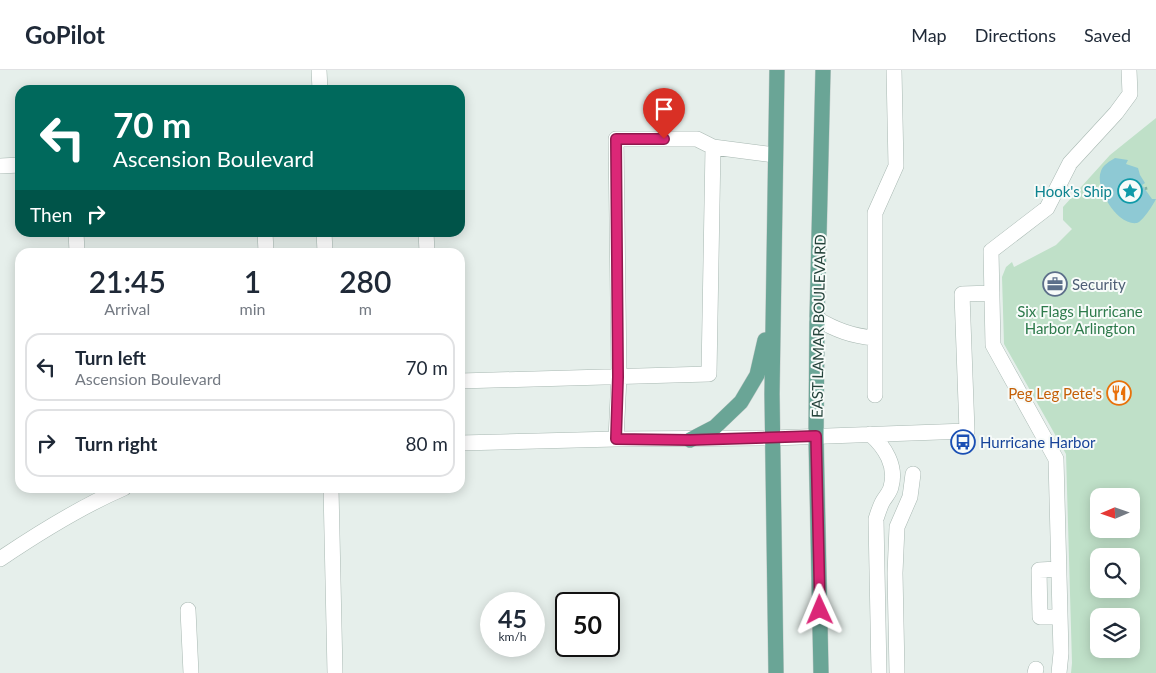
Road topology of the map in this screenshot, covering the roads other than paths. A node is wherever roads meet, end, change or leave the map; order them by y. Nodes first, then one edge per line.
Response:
1 (319, 70) edge
2 (777, 70) edge
3 (823, 70) edge
4 (894, 70) edge
5 (1129, 70) edge
6 (320, 85) edge
7 (713, 147) junction
8 (775, 155) junction
9 (15, 165) edge
10 (0, 166) edge
11 (992, 293) junction
12 (772, 309) junction
13 (817, 319) junction
14 (874, 338) junction
15 (618, 377) junction
16 (465, 381) edge
17 (874, 395) dead end
18 (870, 434) junction
19 (816, 436) junction
20 (772, 438) junction
21 (616, 439) junction
22 (690, 440) junction
23 (465, 443) edge
24 (913, 474) dead end
25 (107, 493) edge
26 (331, 493) edge
27 (0, 558) edge
28 (188, 610) dead end
29 (897, 672) edge
30 (191, 673) edge
31 (334, 673) edge
32 (776, 673) edge
33 (821, 673) edge
34 (879, 673) edge
35 (1059, 673) edge

1 - 6 street
2 - 8 main road
3 - 13 main road, EAST LAMAR BOULEVARD
4 - 14 street
5 - 11 street
7 - 8 street
7 - 15 street
7 - 15 street
8 - 12 main road
9 - 10 street
11 - 18 street
11 - 35 street
12 - 20 main road
12 - 22 main road
13 - 14 street
13 - 19 main road, EAST LAMAR BOULEVARD
14 - 17 street
15 - 16 street
15 - 21 street
18 - 19 street
18 - 34 street
19 - 20 street
19 - 33 main road, EAST LAMAR BOULEVARD
20 - 22 street
20 - 32 main road
21 - 22 street
21 - 23 street
24 - 29 street
25 - 27 street
26 - 31 street
28 - 30 street

